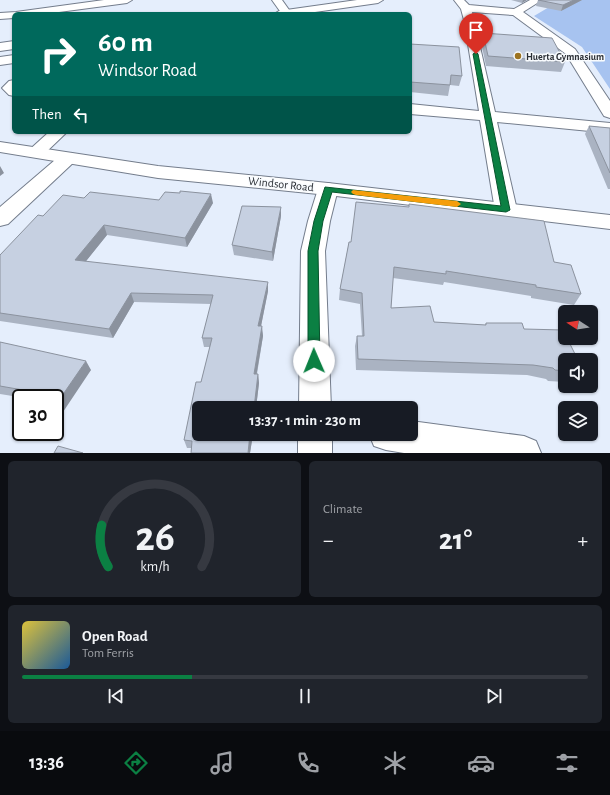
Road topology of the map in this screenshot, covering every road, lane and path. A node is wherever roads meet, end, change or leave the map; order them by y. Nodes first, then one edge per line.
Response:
1 (127, 0) edge
2 (277, 0) edge
3 (378, 0) edge
4 (537, 0) edge
5 (462, 4) edge
6 (35, 12) edge
7 (283, 12) edge
8 (297, 12) edge
9 (516, 12) junction
10 (12, 15) edge
11 (0, 16) edge
12 (12, 45) edge
13 (0, 47) edge
14 (12, 59) edge
15 (0, 61) edge
16 (412, 109) edge
17 (610, 113) edge
18 (487, 116) junction
19 (610, 128) edge
20 (57, 134) edge
21 (0, 147) edge
22 (36, 152) junction
23 (68, 158) junction
24 (328, 189) junction
25 (506, 210) junction
26 (0, 219) edge
27 (610, 222) edge
28 (315, 401) edge
29 (418, 438) edge
30 (315, 441) edge
31 (315, 453) edge
32 (524, 453) edge

1 - 6 street
2 - 7 street
3 - 8 street
4 - 9 street
5 - 9 street
5 - 18 street
9 - 17 street
10 - 11 street
12 - 13 street
14 - 15 street
16 - 18 street
18 - 19 street
18 - 25 street
20 - 22 street
21 - 22 street, Windsor Road
22 - 23 street, Windsor Road
23 - 24 street, Windsor Road
23 - 26 street
24 - 25 street, Windsor Road
24 - 28 street
25 - 27 street, Windsor Road
29 - 32 street
30 - 31 street

